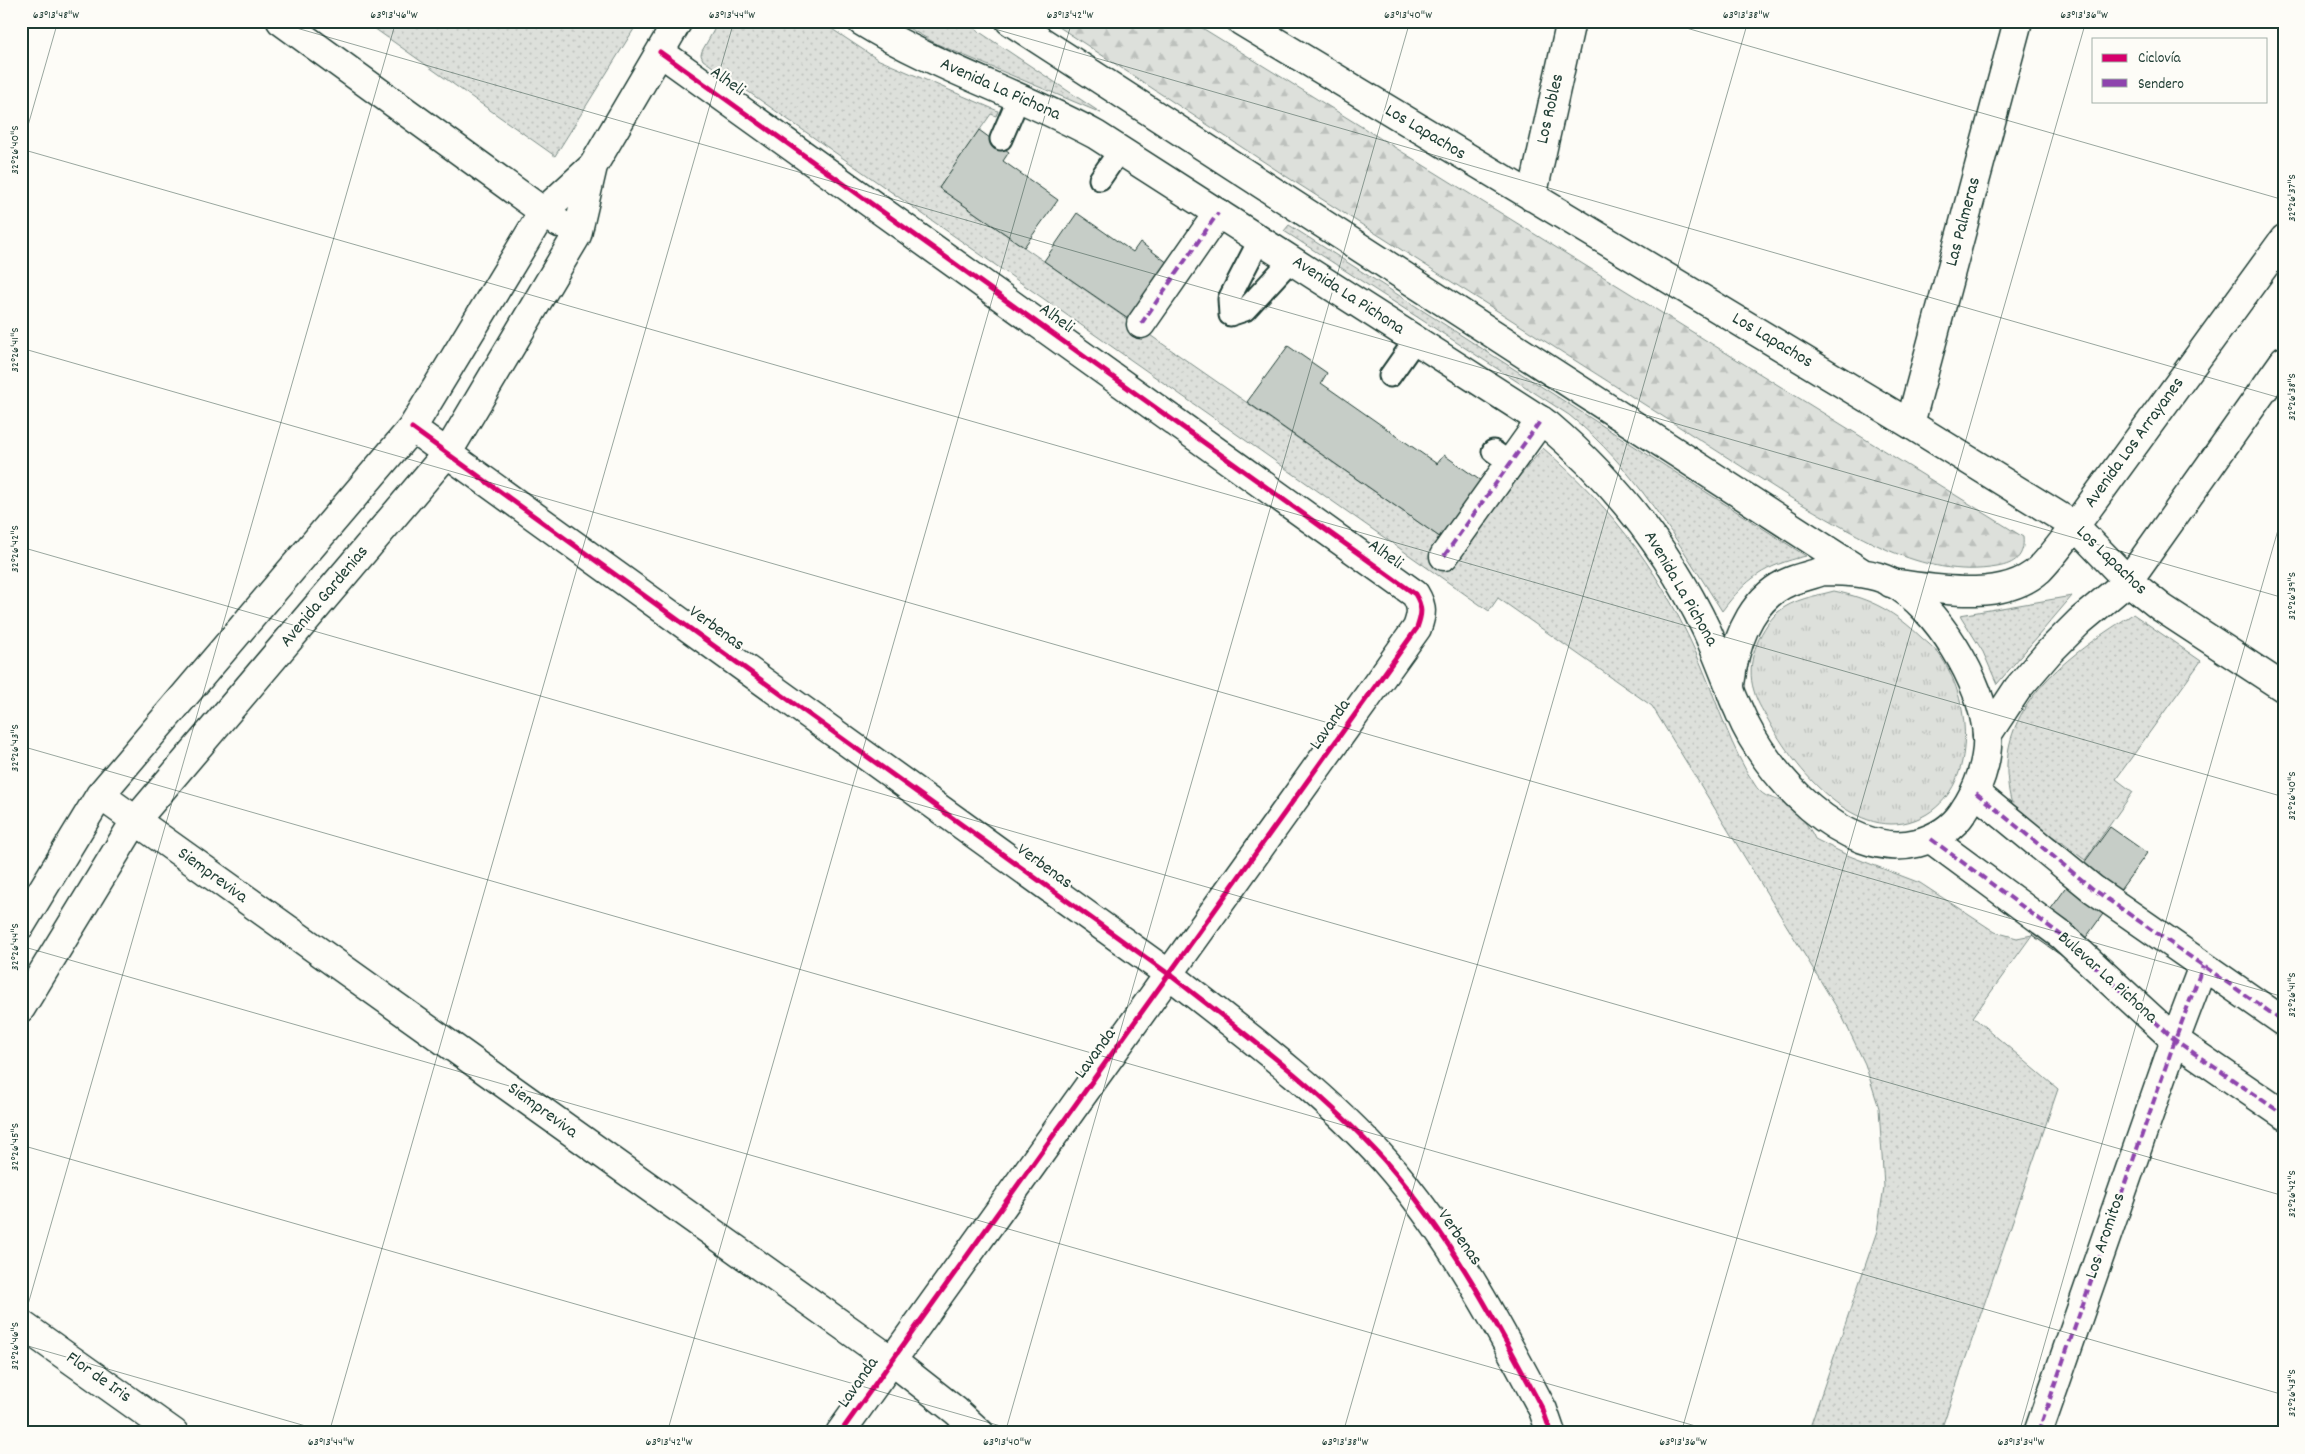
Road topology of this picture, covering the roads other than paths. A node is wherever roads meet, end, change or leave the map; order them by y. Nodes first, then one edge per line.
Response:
1 (281, 21) edge
2 (678, 21) edge
3 (860, 21) edge
4 (1010, 21) edge
5 (1241, 21) edge
6 (1571, 21) edge
7 (2018, 21) edge
8 (660, 52) junction
9 (1019, 97) junction
10 (1001, 139) dead end
11 (1120, 150) junction
12 (593, 166) junction
13 (1100, 179) dead end
14 (1532, 197) junction
15 (543, 212) junction
16 (1218, 213) junction
17 (577, 235) junction
18 (1260, 239) junction
19 (2284, 240) edge
20 (1291, 260) junction
21 (1141, 324) dead end
22 (1416, 339) junction
23 (2284, 362) edge
24 (1390, 376) dead end
25 (1541, 420) junction
26 (1910, 424) junction
27 (412, 428) junction
28 (448, 452) junction
29 (2075, 526) junction
30 (1444, 556) dead end
31 (1861, 572) junction
32 (2128, 581) junction
33 (1891, 582) junction
34 (1422, 616) joint
35 (1730, 687) junction
36 (2284, 688) edge
37 (1987, 735) junction
38 (1976, 793) junction
39 (100, 796) junction
40 (136, 821) junction
41 (1931, 839) junction
42 (21, 924) edge
43 (2203, 966) junction
44 (1170, 975) junction
45 (21, 1008) edge
46 (2284, 1022) edge
47 (2175, 1040) junction
48 (2284, 1115) edge
49 (21, 1324) edge
50 (891, 1360) junction
51 (174, 1433) edge
52 (840, 1433) edge
53 (980, 1433) edge
54 (1551, 1433) edge
55 (2038, 1433) edge

1 - 15 street
2 - 8 street, Avenida Gardenias
3 - 9 street, Avenida La Pichona
4 - 31 street
5 - 14 street, Los Lapachos
6 - 14 street, Los Robles
7 - 26 street, Las Palmeras
8 - 12 street, Avenida Gardenias
8 - 34 street, Alheli
9 - 10 lane
9 - 11 street, Avenida La Pichona
11 - 13 lane
11 - 16 street, Avenida La Pichona
12 - 15 street, Avenida Gardenias
12 - 17 street, Avenida Gardenias
14 - 26 street, Los Lapachos
15 - 17 street
15 - 27 street, Avenida Gardenias
16 - 18 street, Avenida La Pichona
16 - 21 street
17 - 28 street, Avenida Gardenias
18 - 20 street, Avenida La Pichona
18 - 20 lane
19 - 29 street, Avenida Los Arrayanes
20 - 22 street, Avenida La Pichona
22 - 24 lane
22 - 25 street, Avenida La Pichona
23 - 32 street
25 - 30 street
25 - 35 street, Avenida La Pichona
26 - 29 street, Los Lapachos
27 - 28 street, Verbenas
27 - 39 street, Avenida Gardenias
28 - 40 street, Avenida Gardenias
28 - 44 street, Verbenas
29 - 32 street, Los Lapachos
29 - 33 street, Avenida Los Arrayanes
31 - 33 street
31 - 35 street
32 - 36 street, Los Lapachos
32 - 37 street
33 - 37 street
34 - 44 street, Lavanda
35 - 41 street, Avenida La Pichona
37 - 38 street, Avenida La Pichona
38 - 41 street, Avenida La Pichona
38 - 43 street
39 - 40 street, Siempreviva
39 - 42 street, Avenida Gardenias
40 - 45 street, Avenida Gardenias
40 - 50 street, Siempreviva
41 - 47 street, Bulevar La Pichona
43 - 46 street
43 - 47 street, Los Aromitos
44 - 50 street, Lavanda
44 - 54 street, Verbenas
47 - 48 street, Bulevar La Pichona
47 - 55 street, Los Aromitos
49 - 51 street, Flor de Iris
50 - 52 street, Lavanda
50 - 53 street, Siempreviva

